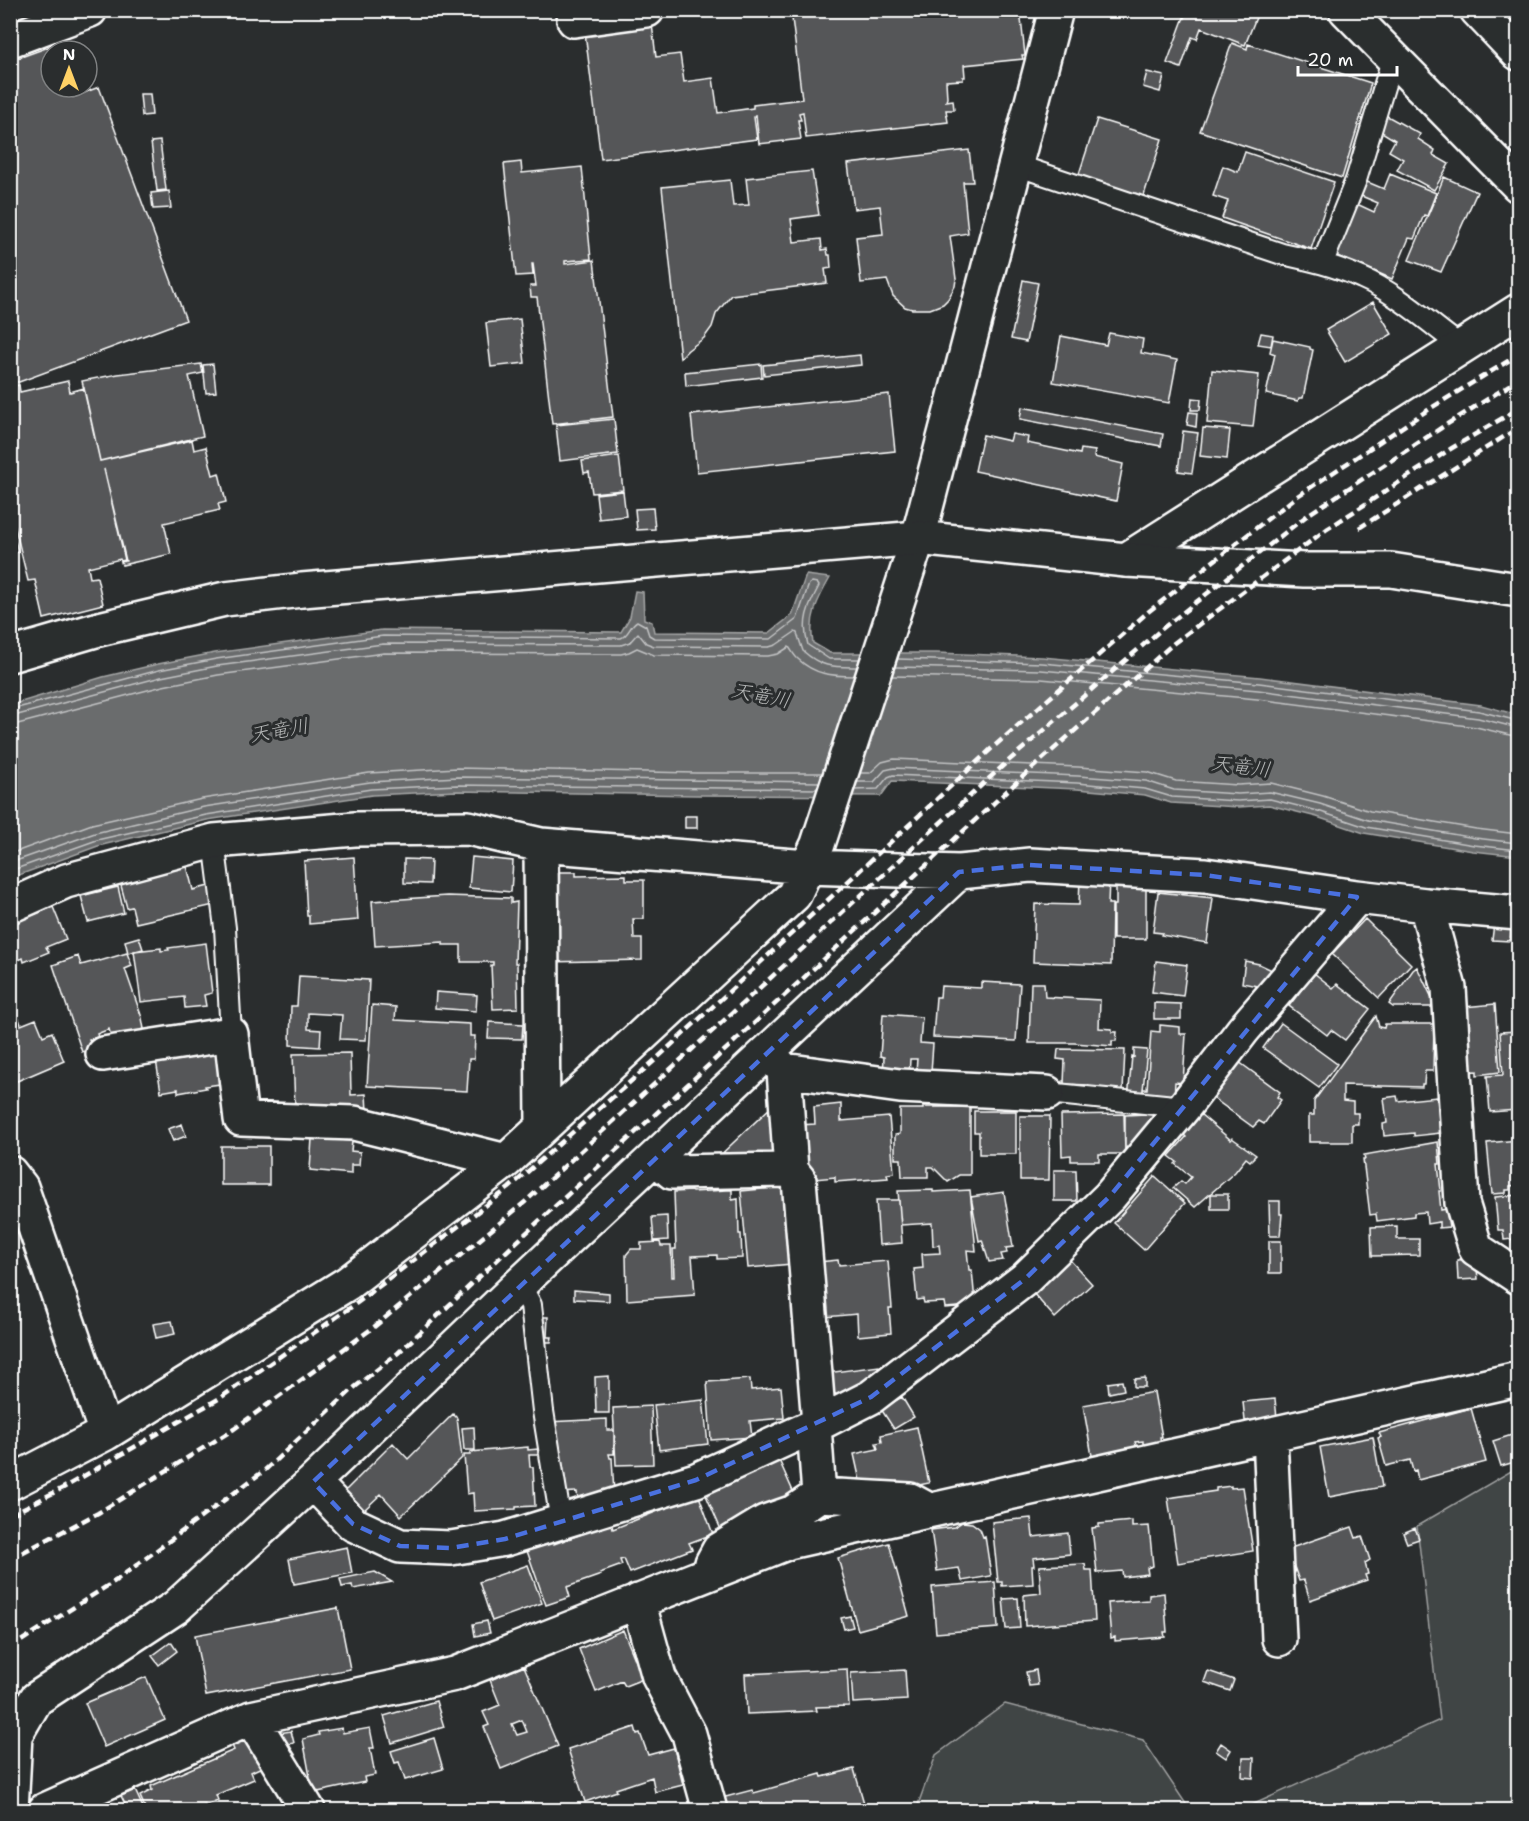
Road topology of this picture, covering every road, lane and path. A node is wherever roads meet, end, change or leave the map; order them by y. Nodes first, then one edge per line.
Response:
1 (90, 10) edge
2 (647, 10) edge
3 (1056, 10) edge
4 (1346, 10) edge
5 (1477, 10) edge
6 (574, 20) dead end
7 (10, 40) edge
8 (1518, 53) edge
9 (1393, 57) junction
10 (1016, 165) junction
11 (1518, 185) edge
12 (1323, 262) junction
13 (1518, 311) edge
14 (1462, 347) junction
15 (918, 538) junction
16 (1126, 560) junction
17 (1518, 590) edge
18 (10, 655) edge
19 (214, 842) junction
20 (541, 845) junction
21 (812, 856) junction
22 (958, 872) junction
23 (1357, 897) junction
24 (1426, 905) junction
25 (10, 906) edge
26 (1518, 913) edge
27 (231, 1034) junction
28 (103, 1054) dead end
29 (776, 1061) junction
30 (1047, 1094) joint
31 (1184, 1107) junction
32 (543, 1126) junction
33 (655, 1158) junction
34 (506, 1161) junction
35 (791, 1170) junction
36 (10, 1173) edge
37 (1518, 1277) edge
38 (520, 1284) junction
39 (1518, 1379) edge
40 (817, 1425) junction
41 (106, 1433) junction
42 (1270, 1435) junction
43 (313, 1482) junction
44 (10, 1483) edge
45 (819, 1495) junction
46 (930, 1511) junction
47 (561, 1522) junction
48 (705, 1575) junction
49 (638, 1601) junction
50 (1279, 1639) dead end
51 (251, 1718) junction
52 (11, 1810) edge
53 (45, 1810) edge
54 (308, 1810) edge
55 (710, 1810) edge

1 - 7 main road
2 - 6 main road
3 - 10 main road
4 - 9 main road
5 - 8 main road
9 - 11 main road
9 - 12 lane
10 - 12 lane
10 - 15 main road
12 - 14 lane
13 - 14 main road
14 - 16 main road
15 - 16 main road
15 - 18 main road
15 - 21 main road
16 - 17 main road
19 - 20 main road
19 - 25 main road
19 - 27 lane
20 - 21 main road
20 - 32 main road
21 - 22 main road
21 - 32 main road
22 - 23 main road
22 - 29 main road
23 - 24 main road
23 - 31 main road
24 - 26 main road
24 - 37 main road
27 - 28 main road
27 - 34 main road
29 - 30 main road
29 - 33 main road
29 - 35 main road
30 - 31 lane
31 - 40 main road
32 - 34 main road
33 - 35 main road
33 - 38 main road
34 - 41 main road
35 - 40 main road
36 - 41 main road
38 - 43 main road
38 - 47 lane
39 - 42 main road
40 - 45 main road
40 - 47 main road
41 - 44 main road
42 - 46 main road
42 - 50 main road
43 - 47 main road
43 - 52 main road
45 - 46 main road
45 - 48 main road
46 - 48 main road
48 - 49 main road
49 - 51 main road
49 - 55 main road
51 - 53 main road
51 - 54 main road

